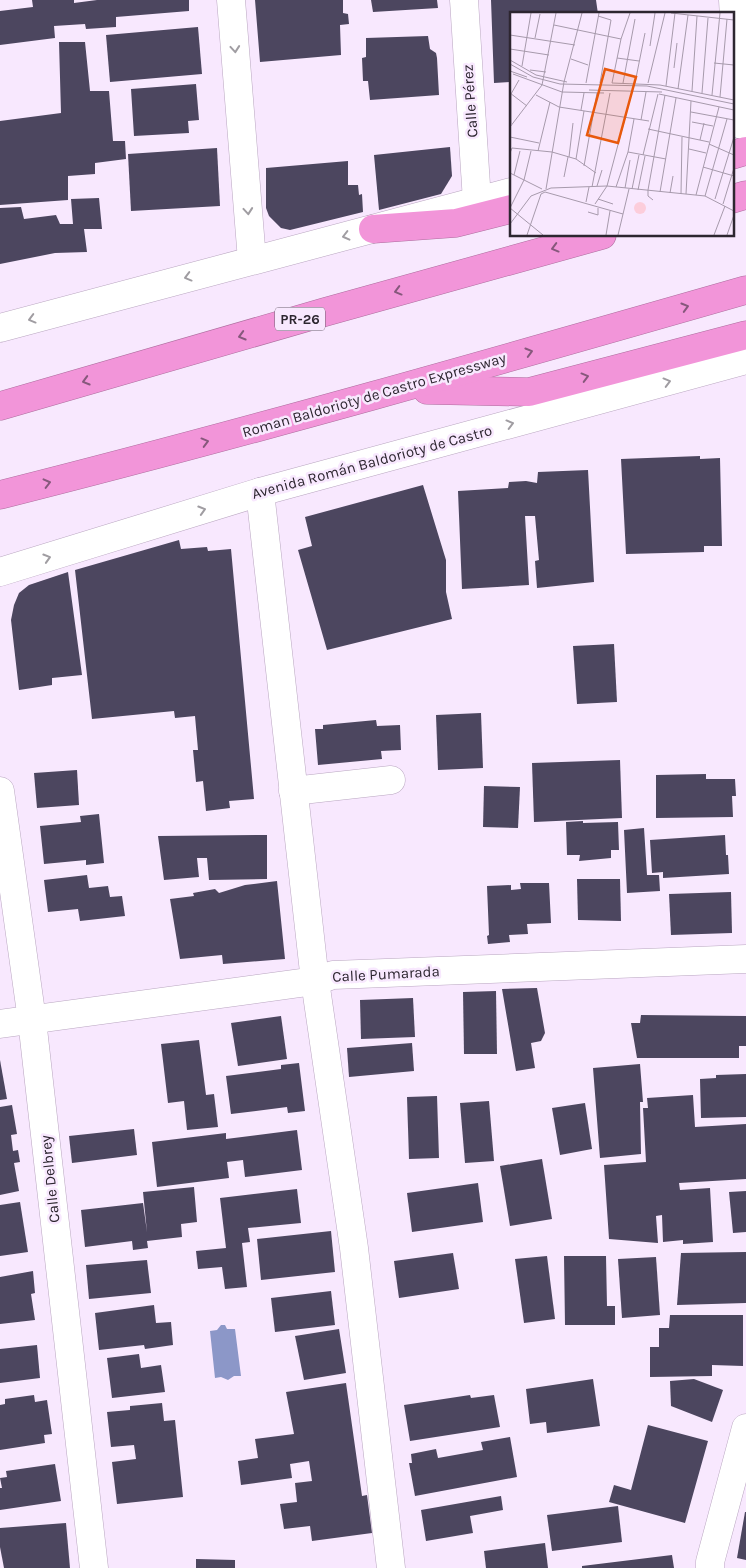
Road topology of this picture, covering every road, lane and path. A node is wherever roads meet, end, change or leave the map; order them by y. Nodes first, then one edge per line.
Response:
1 (231, 0) edge
2 (464, 0) edge
3 (734, 18) edge
4 (740, 126) edge
5 (510, 192) edge
6 (477, 201) junction
7 (510, 209) edge
8 (373, 228) junction
9 (598, 236) edge
10 (252, 260) junction
11 (746, 290) edge
12 (0, 328) edge
13 (746, 335) edge
14 (746, 360) edge
15 (398, 389) junction
16 (0, 406) edge
17 (260, 492) junction
18 (0, 495) edge
19 (0, 572) edge
20 (391, 780) dead end
21 (0, 791) edge
22 (293, 791) junction
23 (746, 959) edge
24 (315, 981) junction
25 (32, 1020) junction
26 (0, 1024) edge
27 (746, 1428) edge
28 (94, 1568) edge
29 (391, 1568) edge
30 (710, 1568) edge

1 -> 10 street
2 - 6 street, Calle Pérez
3 - 4 street
5 - 6 street
6 - 8 street
7 - 8 highway
8 -> 10 street
9 -> 16 highway, PR-26
10 -> 12 street
15 -> 11 highway, Roman Baldorioty de Castro Expressway
15 -> 13 highway
17 -> 14 street, Avenida Román Baldorioty de Castro
18 -> 15 highway, Roman Baldorioty de Castro Expressway
19 -> 17 street, Avenida Román Baldorioty de Castro
17 - 22 street
20 - 22 street
21 - 25 street, Calle Delbrey
22 - 24 street
23 - 24 street, Calle Pumarada
24 - 25 street, Calle Pumarada
24 - 29 street
25 - 26 street, Calle Pumarada
25 - 28 street, Calle Delbrey
27 - 30 street

